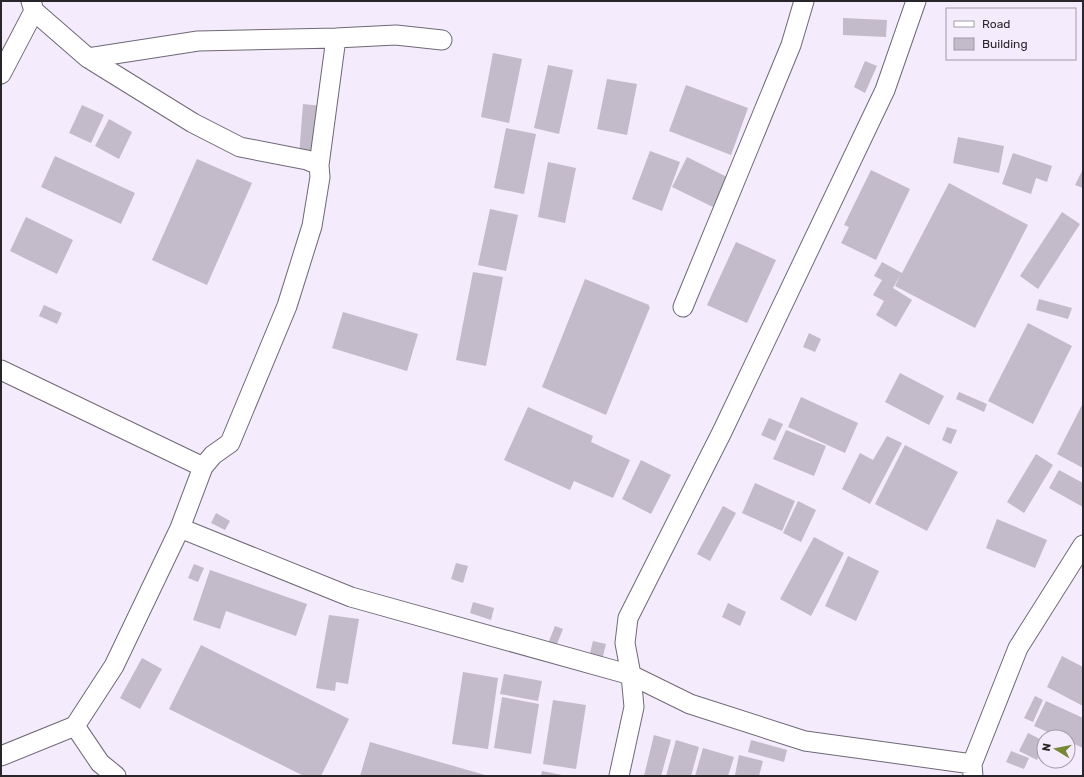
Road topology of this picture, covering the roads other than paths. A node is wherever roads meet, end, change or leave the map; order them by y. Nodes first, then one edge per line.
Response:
1 (804, 1) edge
2 (916, 1) edge
3 (33, 6) edge
4 (336, 38) junction
5 (442, 40) dead end
6 (88, 58) junction
7 (1, 74) edge
8 (319, 165) junction
9 (683, 307) dead end
10 (1, 370) edge
11 (203, 467) junction
12 (180, 528) junction
13 (1083, 545) edge
14 (632, 675) junction
15 (75, 726) junction
16 (1, 756) edge
17 (973, 770) edge
18 (116, 776) edge
19 (619, 776) edge

1 - 9 street
2 - 14 street
3 - 6 street
3 - 7 street
4 - 5 street
4 - 6 street
4 - 8 street
6 - 8 street
8 - 11 street
10 - 11 street
11 - 12 street
12 - 14 street
12 - 15 street
13 - 17 street
14 - 17 street
14 - 19 street
15 - 16 street
15 - 18 street

